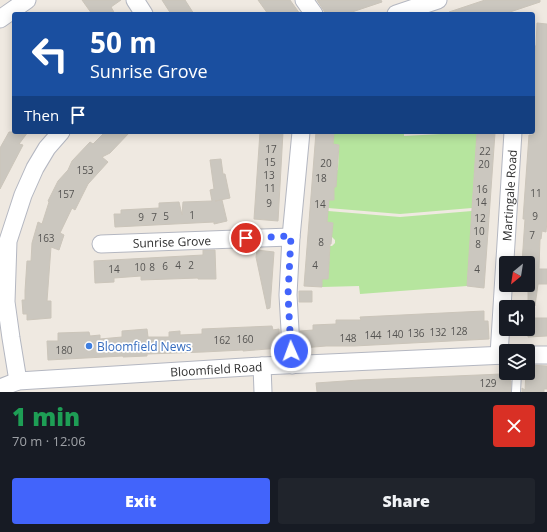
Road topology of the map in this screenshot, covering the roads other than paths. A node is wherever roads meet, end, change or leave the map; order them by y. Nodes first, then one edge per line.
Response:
1 (27, 0) edge
2 (135, 0) edge
3 (304, 0) edge
4 (438, 0) edge
5 (143, 12) edge
6 (313, 12) edge
7 (402, 12) edge
8 (0, 19) edge
9 (59, 134) edge
10 (301, 134) edge
11 (513, 134) edge
12 (291, 236) junction
13 (101, 244) dead end
14 (3, 278) edge
15 (503, 344) edge
16 (499, 355) edge
17 (535, 355) edge
18 (547, 355) edge
19 (292, 365) junction
20 (262, 366) junction
21 (517, 380) edge
22 (18, 381) junction
23 (0, 388) edge
24 (263, 392) edge
25 (516, 392) edge

1 - 8 street
2 - 5 street
3 - 6 street
4 - 7 street
9 - 14 street
10 - 12 street
11 - 15 street, Martingale Road
12 - 13 street, Sunrise Grove
12 - 19 street
14 - 22 street
16 - 19 street, Bloomfield Road
17 - 18 street
19 - 20 street, Bloomfield Road
20 - 22 street, Bloomfield Road
20 - 24 street
21 - 25 lane
22 - 23 street, Bloomfield Road

